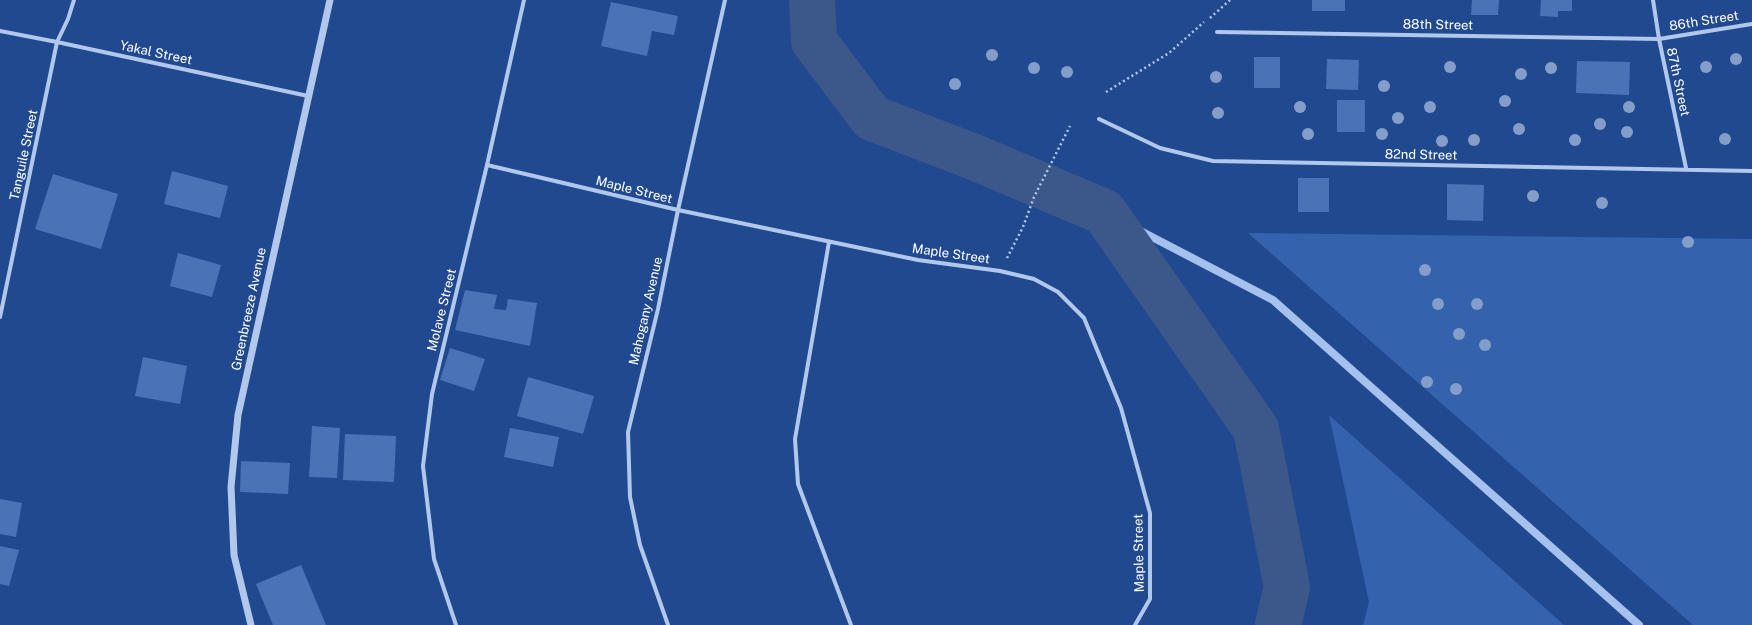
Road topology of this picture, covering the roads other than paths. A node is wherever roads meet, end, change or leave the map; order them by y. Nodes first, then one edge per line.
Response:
1 (74, 0) edge
2 (330, 0) edge
3 (524, 0) edge
4 (725, 0) edge
5 (1653, 0) edge
6 (1752, 24) edge
7 (0, 31) edge
8 (1217, 32) dead end
9 (1659, 39) junction
10 (57, 42) junction
11 (308, 96) junction
12 (1099, 119) dead end
13 (487, 165) junction
14 (1686, 168) junction
15 (1752, 170) edge
16 (678, 210) junction
17 (829, 242) junction
18 (0, 317) edge
19 (251, 625) edge
20 (456, 625) edge
21 (668, 625) edge
22 (851, 625) edge
23 (1136, 625) edge

1 - 10 street, Tanguile Street
2 - 11 street, Greenbreeze Avenue
3 - 13 street, Molave Street
4 - 16 street, Mahogany Avenue
5 - 9 street, 87th Street
6 - 9 street, 86th Street
7 - 10 street, Yakal Street
8 - 9 street, 88th Street
9 - 14 street, 87th Street
10 - 11 street, Yakal Street
10 - 18 street, Tanguile Street
11 - 19 street, Greenbreeze Avenue
12 - 14 street, 82nd Street
13 - 16 street, Maple Street
13 - 20 street, Molave Street
14 - 15 street, 82nd Street
16 - 17 street, Maple Street
16 - 21 street, Mahogany Avenue
17 - 22 street
17 - 23 street, Maple Street

